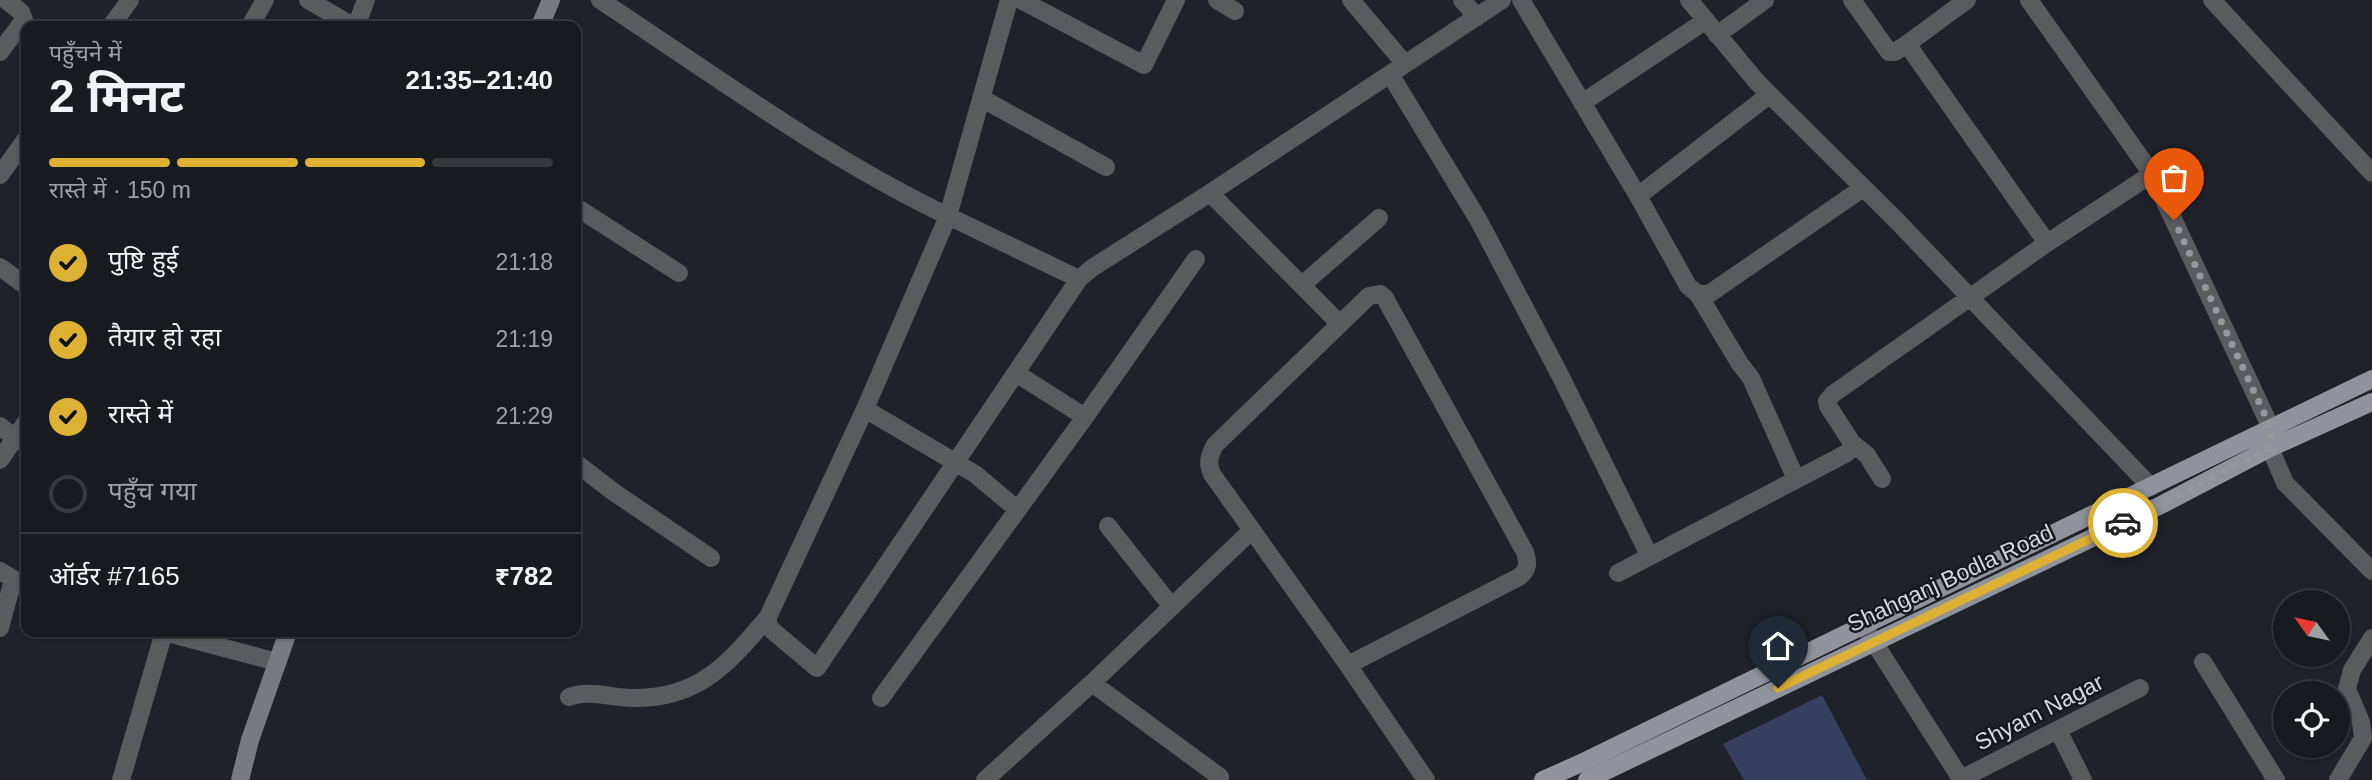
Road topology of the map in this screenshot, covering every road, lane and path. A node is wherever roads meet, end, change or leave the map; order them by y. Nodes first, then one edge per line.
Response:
1 (6, 0) edge
2 (130, 0) edge
3 (265, 0) edge
4 (308, 0) edge
5 (366, 0) edge
6 (551, 0) edge
7 (600, 0) edge
8 (1009, 0) edge
9 (1021, 0) edge
10 (1176, 0) edge
11 (1217, 0) edge
12 (1351, 0) edge
13 (1462, 0) edge
14 (1502, 0) edge
15 (1521, 0) edge
16 (1689, 0) edge
17 (1765, 0) edge
18 (1852, 0) edge
19 (1967, 0) edge
20 (2029, 0) edge
21 (2212, 0) edge
22 (1235, 11) dead end
23 (1476, 17) junction
24 (23, 21) edge
25 (115, 21) edge
26 (253, 21) edge
27 (345, 21) edge
28 (356, 21) edge
29 (542, 21) edge
30 (21, 24) edge
31 (1711, 28) junction
32 (1907, 44) junction
33 (0, 52) edge
34 (1398, 69) junction
35 (1769, 95) junction
36 (981, 98) junction
37 (1582, 103) junction
38 (21, 146) edge
39 (1107, 167) dead end
40 (2372, 173) edge
41 (2152, 174) junction
42 (0, 175) edge
43 (1863, 188) junction
44 (1210, 192) junction
45 (1638, 196) junction
46 (581, 209) edge
47 (948, 216) junction
48 (1379, 218) dead end
49 (2047, 243) junction
50 (1196, 259) dead end
51 (0, 267) edge
52 (679, 273) dead end
53 (1079, 279) junction
54 (21, 282) edge
55 (1302, 285) junction
56 (1698, 294) junction
57 (1969, 298) junction
58 (1340, 324) junction
59 (1016, 373) junction
60 (2372, 379) edge
61 (2372, 402) edge
62 (864, 409) junction
63 (1085, 417) junction
64 (0, 426) edge
65 (2271, 428) junction
66 (20, 441) edge
67 (1852, 443) junction
68 (2270, 448) junction
69 (0, 460) edge
70 (956, 463) junction
71 (581, 467) edge
72 (1796, 479) junction
73 (1882, 479) dead end
74 (2151, 487) junction
75 (1018, 510) junction
76 (1108, 526) dead end
77 (1252, 530) junction
78 (1649, 555) junction
79 (711, 558) dead end
80 (2372, 571) edge
81 (1618, 573) dead end
82 (13, 579) edge
83 (1172, 607) junction
84 (768, 617) junction
85 (1863, 625) junction
86 (0, 628) edge
87 (163, 637) edge
88 (183, 637) edge
89 (286, 637) edge
90 (2372, 638) edge
91 (1874, 641) junction
92 (277, 662) junction
93 (2203, 662) dead end
94 (1348, 665) junction
95 (1093, 683) junction
96 (2140, 688) dead end
97 (569, 697) dead end
98 (881, 698) dead end
99 (2058, 730) junction
100 (1607, 761) junction
101 (1220, 777) dead end
102 (121, 780) edge
103 (240, 780) edge
104 (985, 780) edge
105 (1426, 780) edge
106 (1543, 780) edge
107 (1587, 780) edge
108 (1961, 780) edge
109 (2083, 780) edge
110 (2276, 780) edge
111 (2338, 780) edge

1 - 24 street
2 - 25 street
3 - 26 street
4 - 27 street
5 - 28 street
6 - 29 main road
7 - 47 street
8 - 36 street
9 - 10 street
11 - 22 street
12 - 34 street
13 - 23 street
14 - 23 street
15 - 37 street
16 - 31 street
17 - 31 street
18 - 32 street
19 - 32 street
20 - 41 street
21 - 40 street
23 - 34 street
30 - 33 street
31 - 35 street
31 - 37 street
32 - 49 street
34 - 44 street
34 - 78 street
35 - 43 street
35 - 45 street
36 - 39 street
36 - 47 street
37 - 45 street
38 - 42 street
41 - 49 street
41 - 65 street
43 - 56 street
43 - 57 street
44 - 53 street
44 - 55 street
45 - 56 street
46 - 52 street
47 - 53 street
47 - 62 street
48 - 55 street
49 - 57 street
50 - 63 street
51 - 54 street
53 - 59 street
55 - 58 street
56 - 72 street
57 - 67 street
57 - 74 street
58 - 77 street
58 - 94 street
59 - 63 street
59 - 70 street
60 - 65 main road
61 - 68 main road, Shahganj Bodla Road
62 - 70 street
62 - 84 street
63 - 75 street
64 - 66 street
65 - 68 street
65 - 74 main road
66 - 69 street
67 - 72 street
67 - 73 street
68 - 80 street
68 - 91 main road, Shahganj Bodla Road
70 - 75 street
70 - 84 street
71 - 79 street
72 - 78 street
74 - 85 main road
75 - 98 street
76 - 83 street
77 - 83 street
77 - 94 street
78 - 81 street
82 - 86 street
83 - 95 street
84 - 97 street
85 - 91 street, Shyam Nagar
85 - 100 main road
87 - 102 street
88 - 92 street
89 - 92 main road
90 - 111 street
91 - 100 main road, Shahganj Bodla Road
91 - 108 street, Shyam Nagar
92 - 103 main road
93 - 110 street
94 - 105 street
95 - 101 street
95 - 104 street
96 - 99 street, Shyam Nagar
99 - 108 street, Shyam Nagar
99 - 109 street
100 - 106 main road
100 - 107 main road, Shahganj Bodla Road

